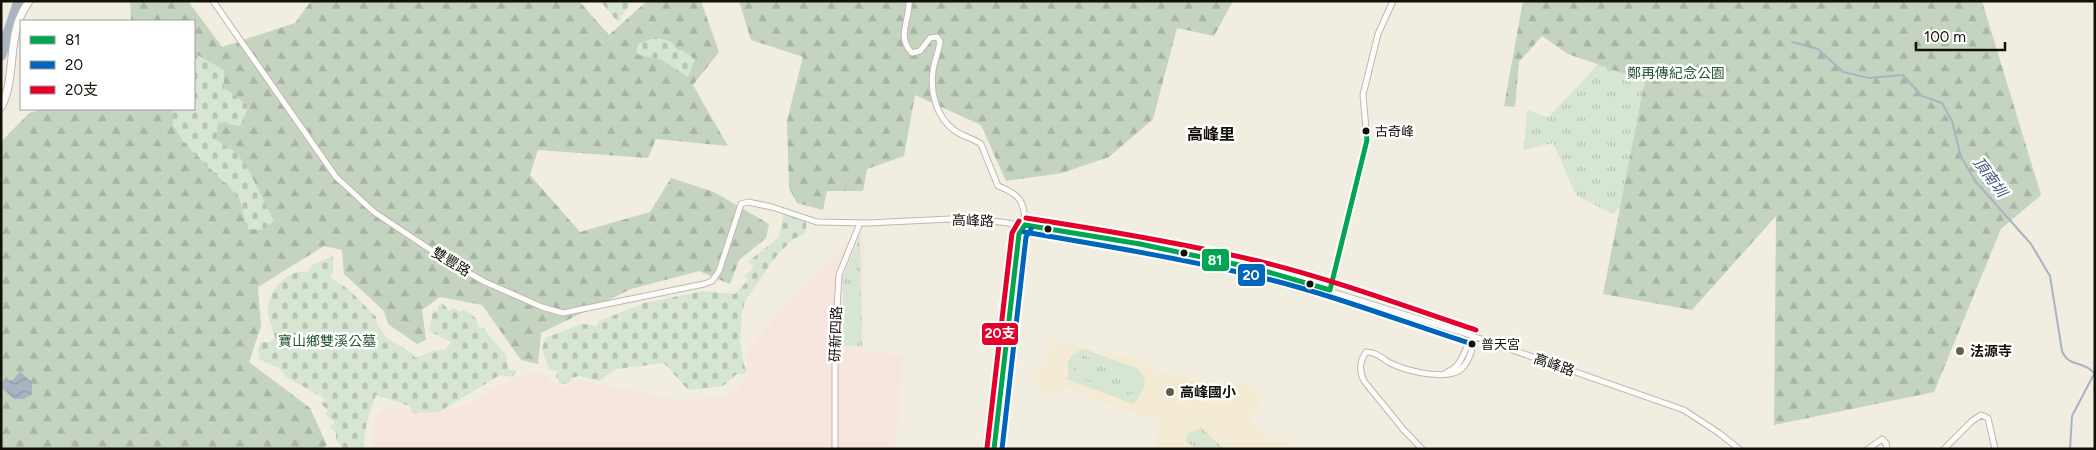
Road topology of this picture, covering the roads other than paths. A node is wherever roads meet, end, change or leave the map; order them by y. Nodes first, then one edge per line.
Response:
1 (29, 1) edge
2 (213, 1) edge
3 (909, 1) edge
4 (1393, 1) edge
5 (1, 107) edge
6 (741, 204) joint
7 (860, 223) junction
8 (1024, 225) junction
9 (1330, 290) junction
10 (1474, 337) junction
11 (835, 449) edge
12 (994, 449) edge
13 (1001, 449) edge
14 (1422, 449) edge
15 (1740, 449) edge
16 (1868, 449) edge
17 (1887, 449) edge
18 (1944, 449) edge
19 (1995, 449) edge

1 - 5 street
2 - 6 street, 雙豐路
3 - 8 street
4 - 9 street
6 - 7 street, 高峰路
7 - 8 street, 高峰路
7 - 11 street, 研新四路
8 - 9 street, 高峰路
8 - 12 street
8 - 13 street
9 - 10 street, 高峰路
10 - 14 street
10 - 15 street, 高峰路
16 - 17 street
18 - 19 street

